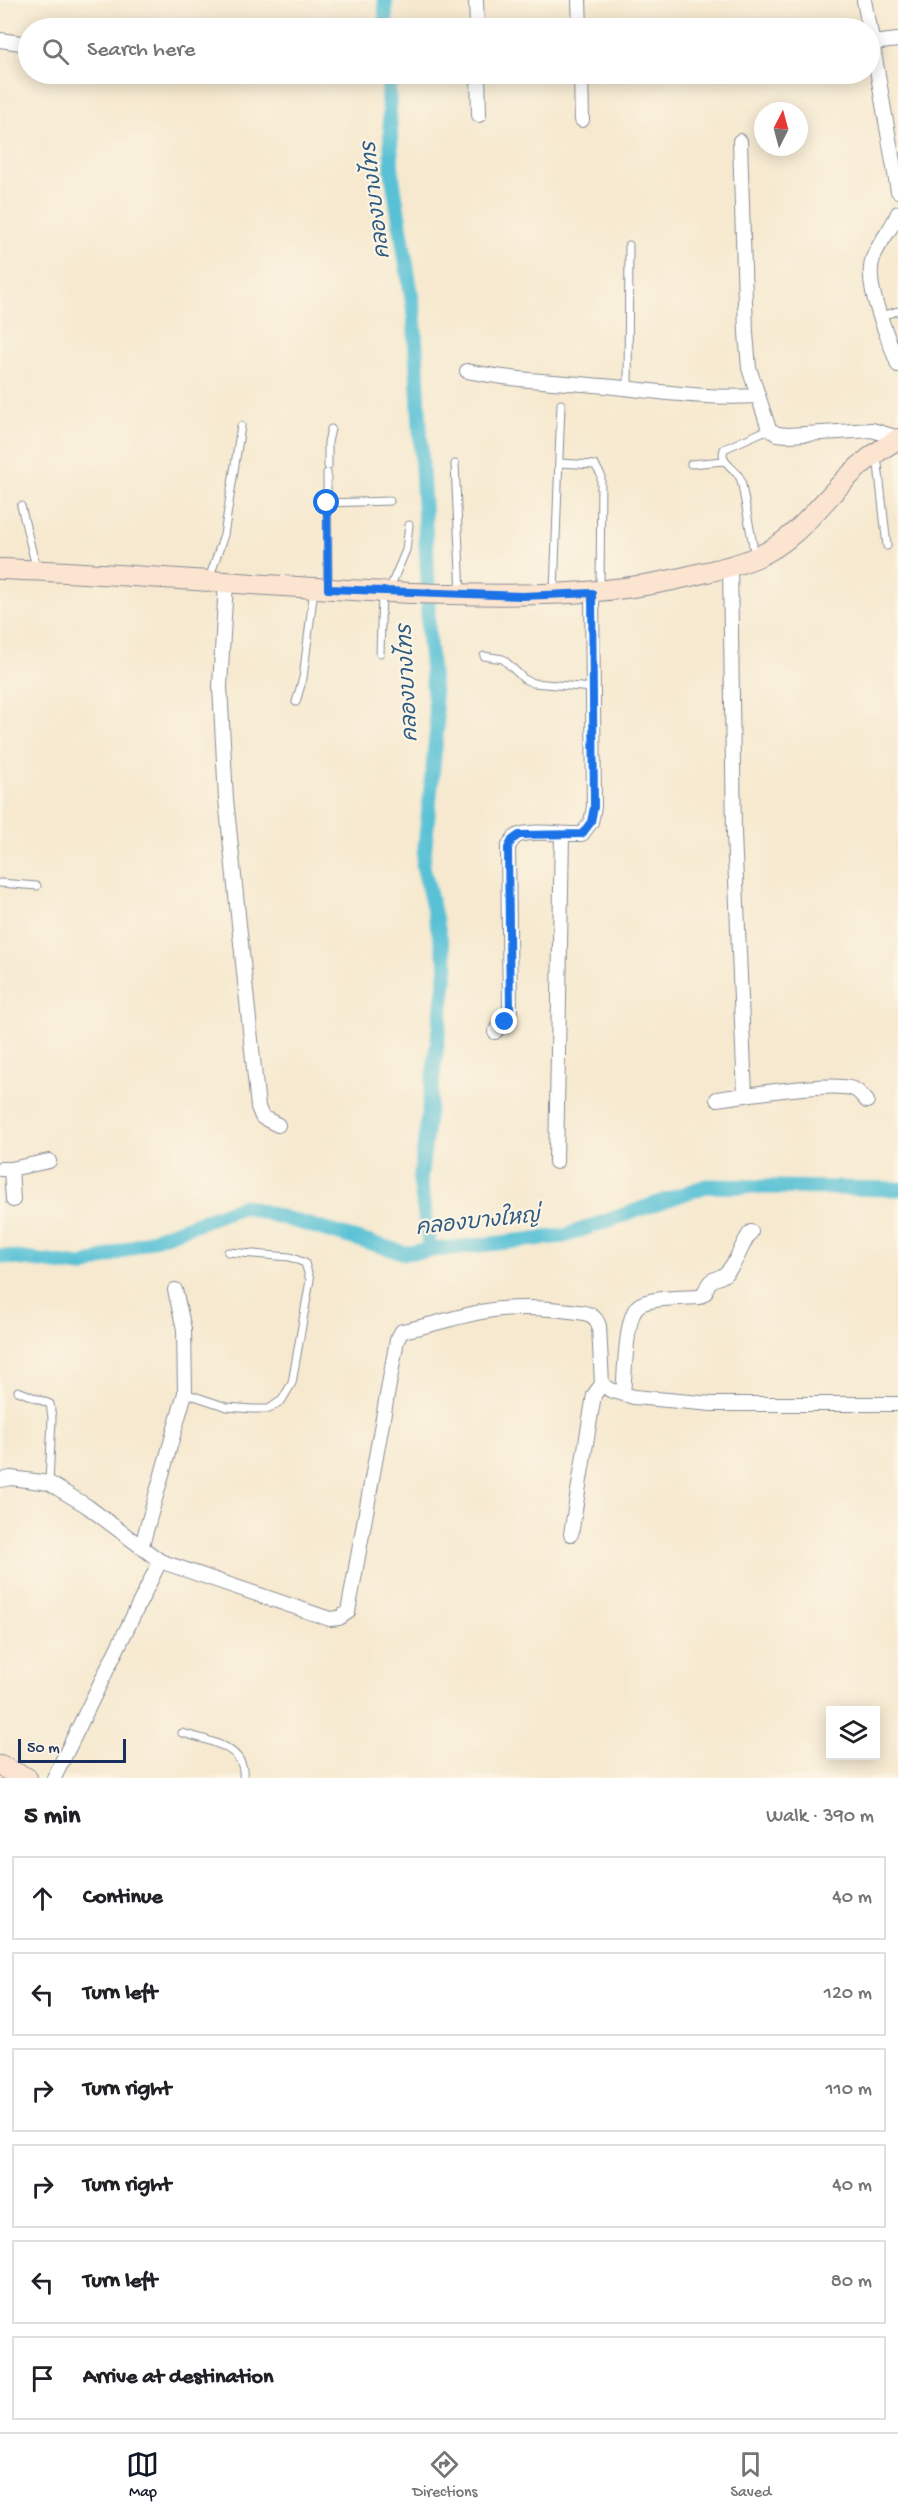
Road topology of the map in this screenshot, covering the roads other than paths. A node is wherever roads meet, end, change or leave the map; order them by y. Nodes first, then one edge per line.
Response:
1 (476, 0) edge
2 (579, 0) edge
3 (864, 0) edge
4 (477, 18) edge
5 (580, 18) edge
6 (867, 18) edge
7 (880, 36) edge
8 (0, 40) edge
9 (898, 40) edge
10 (18, 43) edge
11 (880, 79) edge
12 (478, 84) edge
13 (581, 84) edge
14 (479, 115) dead end
15 (582, 120) dead end
16 (740, 141) dead end
17 (894, 143) edge
18 (898, 191) edge
19 (898, 213) edge
20 (629, 245) dead end
21 (898, 311) edge
22 (881, 316) junction
23 (898, 365) edge
24 (467, 371) dead end
25 (628, 388) junction
26 (757, 396) junction
27 (561, 404) dead end
28 (241, 426) dead end
29 (332, 429) dead end
30 (769, 429) junction
31 (898, 439) edge
32 (876, 452) junction
33 (724, 462) junction
34 (559, 463) junction
35 (455, 464) dead end
36 (691, 464) dead end
37 (390, 501) dead end
38 (327, 503) junction
39 (21, 506) dead end
40 (409, 525) dead end
41 (887, 546) dead end
42 (756, 558) junction
43 (730, 566) junction
44 (0, 569) edge
45 (36, 570) junction
46 (217, 582) junction
47 (321, 589) junction
48 (392, 592) junction
49 (596, 593) junction
50 (454, 594) junction
51 (554, 595) junction
52 (380, 653) dead end
53 (484, 656) dead end
54 (593, 688) junction
55 (296, 702) dead end
56 (562, 835) junction
57 (0, 883) edge
58 (37, 886) dead end
59 (495, 1032) dead end
60 (745, 1095) junction
61 (717, 1099) dead end
62 (867, 1101) dead end
63 (278, 1125) dead end
64 (49, 1161) dead end
65 (556, 1162) dead end
66 (6, 1169) edge
67 (13, 1200) dead end
68 (751, 1232) dead end
69 (228, 1252) dead end
70 (175, 1290) dead end
71 (602, 1384) junction
72 (18, 1391) dead end
73 (185, 1393) junction
74 (623, 1394) junction
75 (898, 1404) edge
76 (0, 1480) edge
77 (49, 1483) junction
78 (571, 1534) dead end
79 (142, 1545) junction
80 (160, 1561) junction
81 (182, 1733) dead end
82 (0, 1766) edge
83 (27, 1778) edge
84 (54, 1778) edge
85 (243, 1778) edge

1 - 4 street
2 - 5 street
3 - 6 street
7 - 9 street
8 - 10 street
11 - 17 street
12 - 14 street
13 - 15 street
16 - 26 street
17 - 18 street
19 - 22 street
20 - 25 lane
21 - 22 lane
22 - 23 street
24 - 25 street
25 - 26 street
26 - 30 street
27 - 34 lane
28 - 46 lane
29 - 38 lane
30 - 31 street
30 - 33 lane
31 - 32 street
32 - 41 lane
32 - 42 street
33 - 36 lane
33 - 42 lane
34 - 49 lane
34 - 51 lane
35 - 50 lane
37 - 38 lane
38 - 47 lane
39 - 45 lane
40 - 48 lane
42 - 43 street
43 - 49 street
43 - 60 street
44 - 45 street
45 - 46 street
46 - 47 street
46 - 63 street
47 - 48 street
47 - 55 lane
48 - 50 street
48 - 52 lane
49 - 51 street
49 - 54 street
50 - 51 street
53 - 54 lane
54 - 56 street
56 - 59 street
56 - 65 street
57 - 58 lane
60 - 61 street
60 - 62 street
64 - 66 street
66 - 67 street
68 - 74 street
69 - 73 lane
70 - 73 street
71 - 74 street
71 - 78 street
71 - 80 street
72 - 77 lane
73 - 79 street
74 - 75 street
76 - 77 street
77 - 79 street
79 - 80 street
80 - 84 street
81 - 85 lane
82 - 83 street

